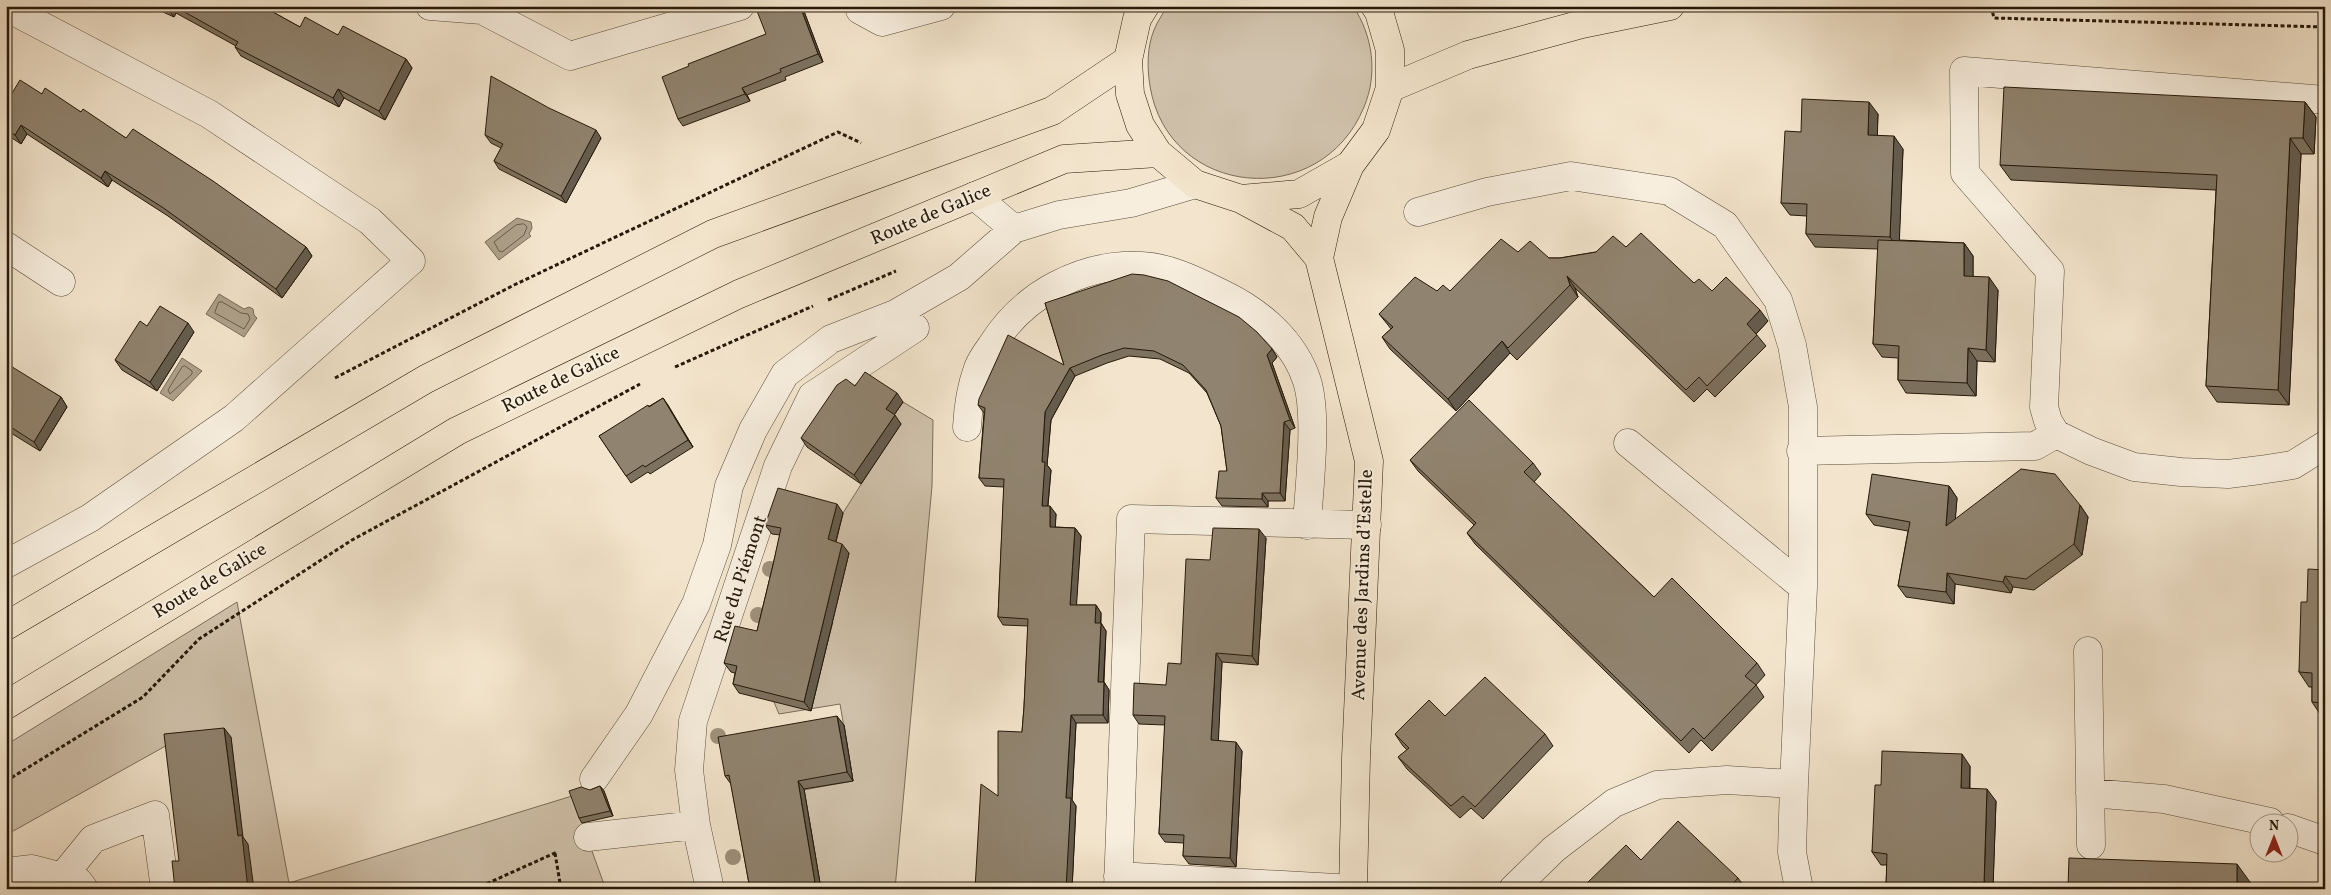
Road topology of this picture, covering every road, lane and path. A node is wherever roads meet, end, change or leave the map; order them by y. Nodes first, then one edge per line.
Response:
1 (430, 6) edge
2 (740, 6) edge
3 (859, 6) edge
4 (941, 6) edge
5 (1145, 6) edge
6 (1375, 6) edge
7 (1670, 6) edge
8 (1991, 6) edge
9 (6, 7) edge
10 (2325, 27) edge
11 (1128, 60) junction
12 (1390, 88) junction
13 (2325, 100) edge
14 (1158, 153) junction
15 (905, 164) junction
16 (1350, 165) junction
17 (1195, 184) junction
18 (976, 196) junction
19 (1241, 199) junction
20 (1418, 212) dead end
21 (1014, 228) junction
22 (6, 246) edge
23 (1319, 258) junction
24 (898, 270) dead end
25 (61, 282) dead end
26 (826, 301) dead end
27 (817, 305) dead end
28 (915, 328) dead end
29 (674, 367) dead end
30 (332, 379) dead end
31 (647, 380) dead end
32 (967, 427) dead end
33 (2056, 434) junction
34 (1628, 443) dead end
35 (2325, 445) edge
36 (1802, 451) junction
37 (1307, 524) junction
38 (1367, 525) junction
39 (6, 564) edge
40 (1803, 586) junction
41 (6, 626) edge
42 (2088, 651) dead end
43 (6, 705) edge
44 (594, 779) dead end
45 (6, 781) edge
46 (1794, 784) junction
47 (2090, 793) junction
48 (2248, 817) edge
49 (696, 825) junction
50 (2298, 832) edge
51 (588, 837) joint
52 (2325, 841) edge
53 (2091, 845) dead end
54 (555, 853) junction
55 (6, 872) edge
56 (1118, 882) edge
57 (73, 883) edge
58 (484, 887) edge
59 (1353, 888) edge
60 (166, 889) edge
61 (475, 889) edge
62 (562, 889) edge
63 (710, 889) edge
64 (1513, 889) edge
65 (1798, 889) edge

1 - 2 street
3 - 4 street
5 - 11 main road
6 - 12 main road
7 - 12 main road
8 - 10 path
9 - 39 street
11 - 14 main road
11 - 15 main road
12 - 16 main road
13 - 33 street
14 - 17 main road
14 - 18 main road, Route de Galice
15 - 30 path
15 - 41 main road
16 - 19 main road
16 - 23 main road, Avenue des Jardins d’Estelle
17 - 19 main road
17 - 21 street
18 - 21 street
18 - 43 main road, Route de Galice
19 - 23 main road, Avenue des Jardins d’Estelle
20 - 36 street
21 - 44 street
22 - 25 street
23 - 38 main road, Avenue des Jardins d’Estelle
24 - 26 path
27 - 29 path
28 - 49 street, Rue du Piémont
31 - 45 path
32 - 37 street
33 - 35 street
33 - 36 street
34 - 40 street
36 - 40 street
37 - 38 street
37 - 56 street
38 - 59 main road, Avenue des Jardins d’Estelle
40 - 46 street
42 - 47 street
46 - 64 street
46 - 65 street
47 - 48 street
47 - 53 street
49 - 51 street
49 - 63 street, Rue du Piémont
50 - 52 street
51 - 54 path
54 - 58 path
54 - 62 path
55 - 57 street
56 - 59 street
57 - 60 street
58 - 61 path

